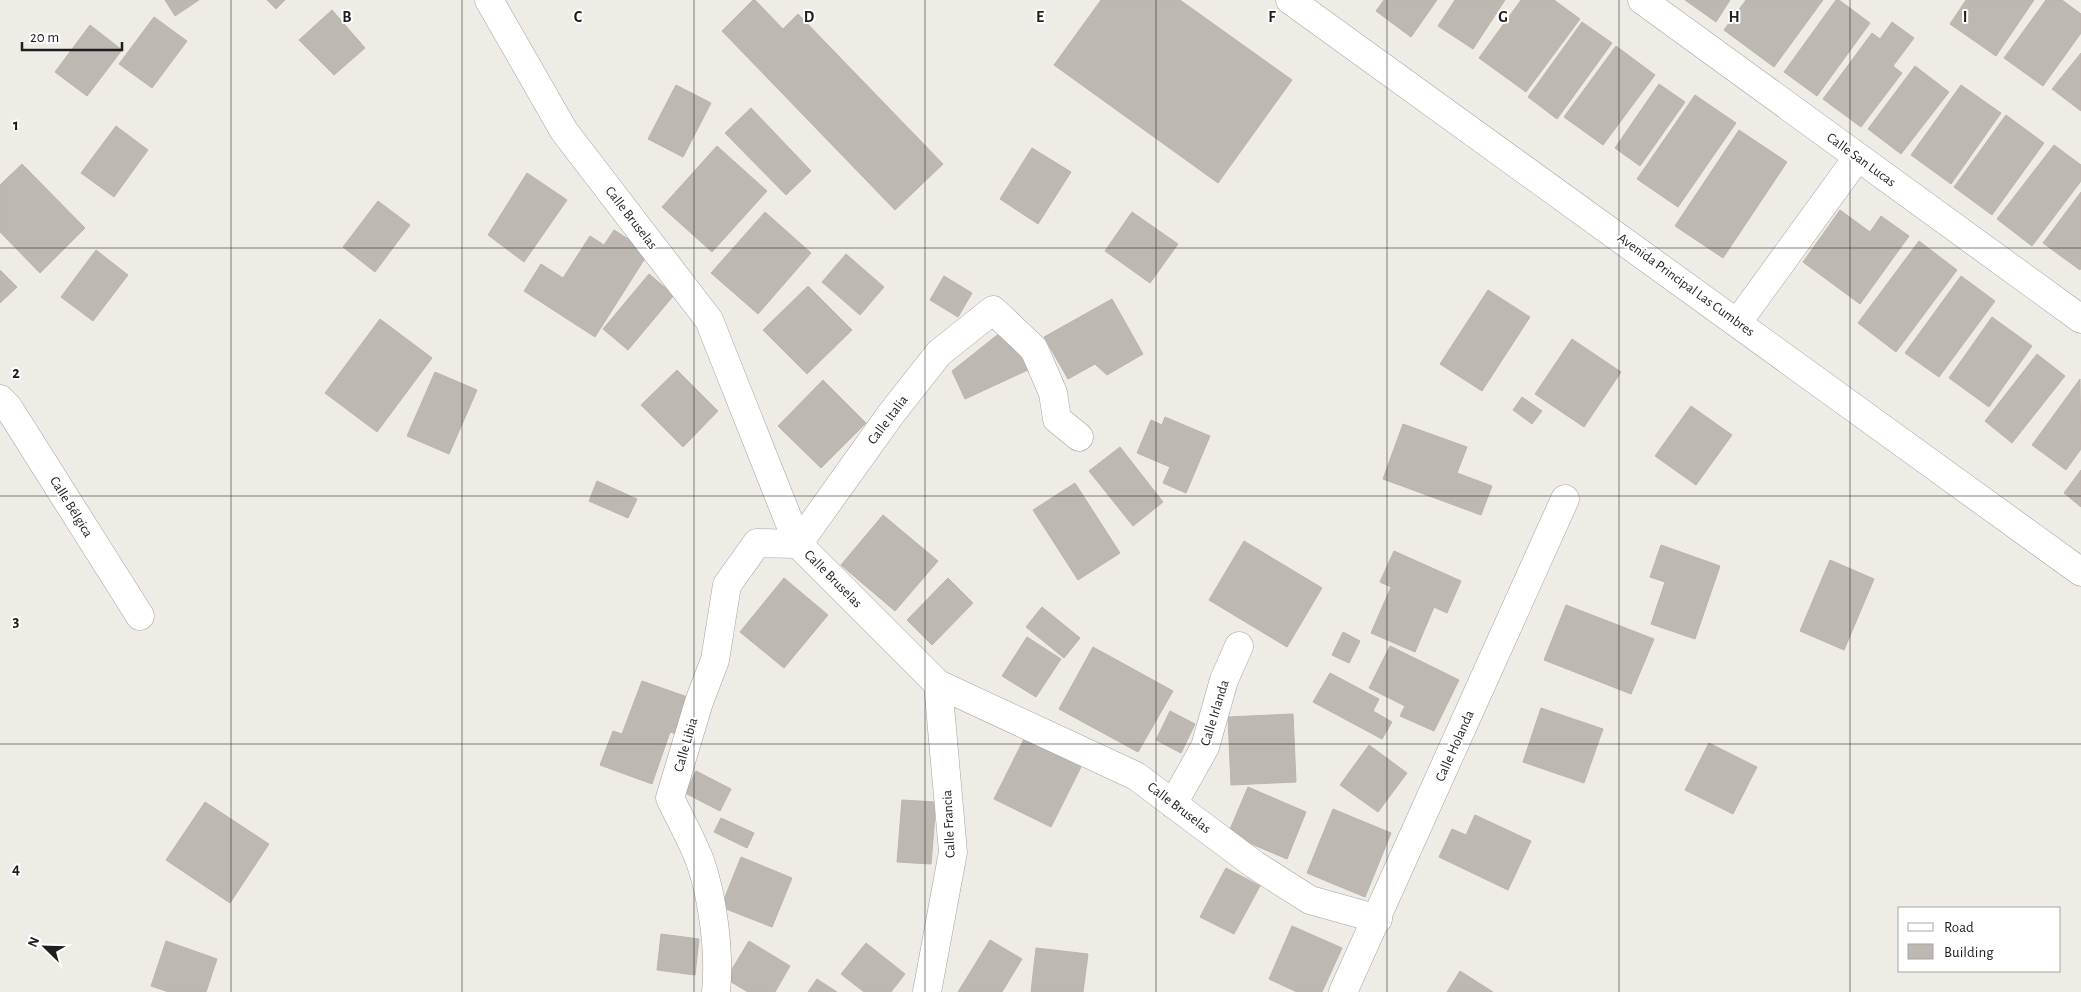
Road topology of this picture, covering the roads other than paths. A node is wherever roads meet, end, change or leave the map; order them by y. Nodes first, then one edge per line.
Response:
1 (489, 0) edge
2 (1290, 0) edge
3 (1642, 0) edge
4 (1857, 158) junction
5 (2081, 319) edge
6 (1738, 322) junction
7 (0, 399) edge
8 (1080, 437) dead end
9 (1565, 500) dead end
10 (798, 544) junction
11 (2081, 572) edge
12 (140, 616) dead end
13 (1239, 646) dead end
14 (938, 684) junction
15 (1173, 804) junction
16 (1378, 919) junction
17 (716, 992) edge
18 (927, 992) edge
19 (1344, 992) edge

1 - 10 street, Calle Bruselas
2 - 6 street, Avenida Principal Las Cumbres
3 - 4 street, Calle San Lucas
4 - 5 street, Calle San Lucas
4 - 6 street
6 - 11 street, Avenida Principal Las Cumbres
7 - 12 street, Calle Bélgica
8 - 10 street, Calle Italia
9 - 16 street, Calle Holanda
10 - 14 street, Calle Bruselas
10 - 17 street, Calle Libia
13 - 15 street, Calle Irlanda
14 - 15 street, Calle Bruselas
14 - 18 street, Calle Francia
15 - 16 street, Calle Bruselas
16 - 19 street, Calle Holanda

